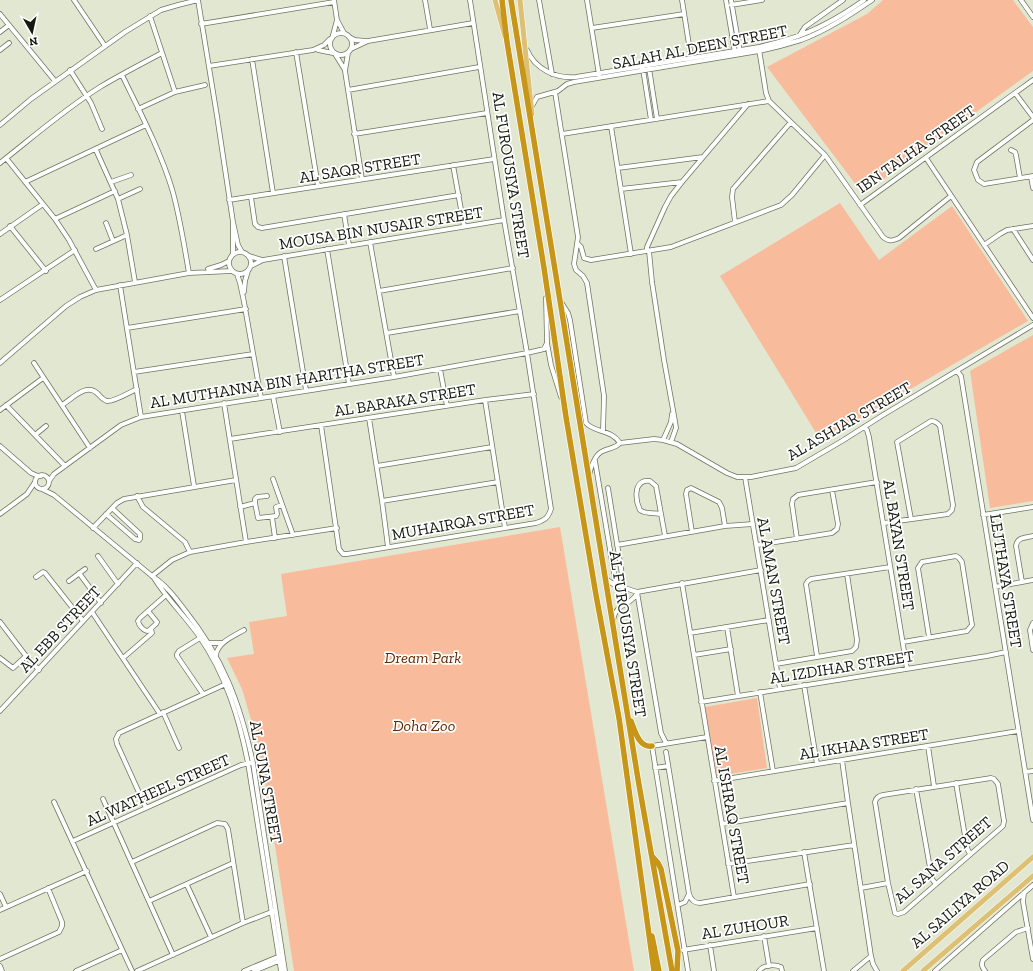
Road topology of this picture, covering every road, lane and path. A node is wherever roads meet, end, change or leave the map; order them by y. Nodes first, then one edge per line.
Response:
1 (74, 0) edge
2 (198, 0) edge
3 (424, 0) edge
4 (470, 0) edge
5 (495, 0) edge
6 (502, 0) edge
7 (511, 0) edge
8 (520, 0) edge
9 (539, 0) edge
10 (587, 0) edge
11 (682, 0) edge
12 (726, 0) edge
13 (731, 0) edge
14 (762, 0) edge
15 (843, 0) edge
16 (864, 0) edge
17 (872, 0) edge
18 (1020, 0) edge
19 (334, 1) edge
20 (729, 6) junction
21 (0, 14) edge
22 (684, 14) junction
23 (150, 16) junction
24 (1033, 17) edge
25 (337, 20) junction
26 (473, 23) junction
27 (201, 24) junction
28 (9, 25) junction
29 (592, 28) junction
30 (430, 29) junction
31 (0, 32) edge
32 (347, 35) junction
33 (331, 38) junction
34 (800, 38) junction
35 (368, 41) junction
36 (9, 42) dead end
37 (507, 42) junction
38 (525, 43) junction
39 (105, 46) junction
40 (759, 49) junction
41 (0, 50) edge
42 (313, 50) junction
43 (690, 50) dead end
44 (349, 51) junction
45 (296, 52) junction
46 (737, 52) junction
47 (162, 53) junction
48 (334, 53) junction
49 (252, 59) junction
50 (209, 66) junction
51 (480, 67) junction
52 (643, 68) junction
53 (649, 68) junction
54 (70, 70) junction
55 (345, 71) junction
56 (552, 74) junction
57 (122, 75) junction
58 (599, 75) junction
59 (567, 77) junction
60 (1033, 80) edge
61 (55, 81) junction
62 (569, 83) junction
63 (205, 86) dead end
64 (348, 90) junction
65 (174, 92) junction
66 (555, 92) junction
67 (1015, 93) junction
68 (86, 96) junction
69 (769, 101) junction
70 (748, 104) junction
71 (531, 107) junction
72 (138, 109) junction
73 (487, 113) junction
74 (1033, 117) edge
75 (657, 119) junction
76 (651, 120) junction
77 (1033, 120) edge
78 (791, 122) junction
79 (0, 125) edge
80 (146, 125) junction
81 (611, 126) junction
82 (102, 130) dead end
83 (354, 134) junction
84 (562, 134) junction
85 (532, 138) junction
86 (96, 150) junction
87 (1012, 150) dead end
88 (825, 155) junction
89 (704, 156) junction
90 (6, 158) junction
91 (926, 158) junction
92 (494, 159) junction
93 (0, 162) edge
94 (453, 165) junction
95 (618, 168) junction
96 (131, 175) dead end
97 (1032, 176) edge
98 (1020, 178) junction
99 (362, 180) junction
100 (25, 182) junction
101 (111, 182) junction
102 (682, 182) junction
103 (318, 186) junction
104 (1033, 188) edge
105 (140, 189) dead end
106 (621, 189) junction
107 (115, 191) junction
108 (273, 193) junction
109 (459, 195) junction
110 (951, 196) junction
111 (251, 197) junction
112 (118, 199) junction
113 (229, 200) junction
114 (43, 204) junction
115 (860, 205) junction
116 (344, 214) junction
117 (55, 219) junction
118 (504, 220) junction
119 (233, 222) junction
120 (736, 222) junction
121 (106, 223) dead end
122 (10, 226) junction
123 (464, 226) junction
124 (1033, 226) edge
125 (1013, 229) junction
126 (1, 231) edge
127 (127, 235) junction
128 (113, 241) junction
129 (370, 242) junction
130 (578, 244) junction
131 (984, 245) junction
132 (349, 246) junction
133 (96, 249) dead end
134 (327, 249) junction
135 (75, 250) junction
136 (648, 251) junction
137 (242, 252) junction
138 (234, 254) junction
139 (631, 254) junction
140 (249, 256) junction
141 (284, 256) junction
142 (263, 260) junction
143 (1033, 260) edge
144 (229, 261) junction
145 (251, 266) junction
146 (513, 268) junction
147 (544, 268) junction
148 (46, 271) junction
149 (231, 271) junction
150 (248, 271) junction
151 (198, 272) junction
152 (189, 273) junction
153 (237, 274) junction
154 (135, 282) junction
155 (120, 285) junction
156 (96, 290) junction
157 (379, 291) junction
158 (0, 300) edge
159 (560, 301) junction
160 (244, 302) junction
161 (246, 309) junction
162 (520, 311) junction
163 (1033, 318) edge
164 (1033, 325) edge
165 (127, 328) junction
166 (387, 333) junction
167 (547, 343) junction
168 (540, 351) junction
169 (527, 353) junction
170 (253, 354) junction
171 (550, 359) junction
172 (0, 363) edge
173 (34, 363) dead end
174 (440, 368) junction
175 (957, 371) junction
176 (134, 372) junction
177 (394, 377) junction
178 (43, 378) junction
179 (349, 384) junction
180 (137, 389) junction
181 (306, 390) junction
182 (534, 394) junction
183 (273, 396) junction
184 (261, 398) junction
185 (485, 400) junction
186 (224, 403) junction
187 (62, 405) junction
188 (6, 406) junction
189 (447, 406) junction
190 (672, 409) junction
191 (0, 410) edge
192 (182, 411) junction
193 (141, 417) junction
194 (566, 417) junction
195 (369, 418) junction
196 (321, 425) junction
197 (46, 426) dead end
198 (864, 427) junction
199 (603, 431) junction
200 (280, 432) junction
201 (35, 435) junction
202 (230, 440) junction
203 (663, 440) junction
204 (671, 442) junction
205 (620, 443) junction
206 (0, 446) edge
207 (492, 447) junction
208 (90, 448) junction
209 (595, 460) junction
210 (65, 466) junction
211 (377, 466) junction
212 (31, 473) junction
213 (54, 474) junction
214 (42, 476) junction
215 (745, 477) junction
216 (589, 478) junction
217 (273, 479) dead end
218 (236, 480) junction
219 (35, 482) junction
220 (49, 482) junction
221 (498, 482) junction
222 (877, 482) junction
223 (194, 486) junction
224 (608, 488) dead end
225 (41, 489) junction
226 (832, 490) junction
227 (27, 494) junction
228 (54, 495) junction
229 (137, 496) junction
230 (267, 496) dead end
231 (382, 501) junction
232 (255, 503) junction
233 (282, 504) junction
234 (240, 507) junction
235 (660, 507) junction
236 (1033, 507) edge
237 (112, 508) junction
238 (654, 512) junction
239 (0, 514) edge
240 (106, 514) junction
241 (660, 514) junction
242 (984, 515) junction
243 (272, 517) junction
244 (911, 519) junction
245 (884, 523) junction
246 (752, 524) junction
247 (725, 526) junction
248 (93, 528) junction
249 (337, 528) junction
250 (505, 528) junction
251 (692, 532) junction
252 (293, 535) junction
253 (665, 536) junction
254 (1033, 536) edge
255 (275, 538) junction
256 (797, 539) junction
257 (246, 542) junction
258 (617, 545) junction
259 (757, 546) junction
260 (388, 547) junction
261 (190, 552) junction
262 (98, 556) dead end
263 (137, 563) junction
264 (890, 567) junction
265 (85, 569) dead end
266 (761, 570) junction
267 (79, 573) junction
268 (847, 574) junction
269 (152, 576) junction
270 (36, 577) dead end
271 (606, 579) junction
272 (1033, 580) edge
273 (68, 581) dead end
274 (1022, 582) junction
275 (682, 583) junction
276 (118, 584) junction
277 (616, 585) junction
278 (624, 587) junction
279 (995, 587) junction
280 (637, 592) junction
281 (166, 595) junction
282 (100, 603) junction
283 (148, 611) junction
284 (92, 612) junction
285 (769, 620) junction
286 (83, 622) junction
287 (613, 622) junction
288 (1033, 623) edge
289 (1, 624) edge
290 (727, 627) junction
291 (151, 629) junction
292 (244, 630) dead end
293 (690, 633) junction
294 (200, 638) junction
295 (929, 638) junction
296 (903, 642) junction
297 (209, 643) junction
298 (222, 644) junction
299 (731, 649) junction
300 (1033, 650) edge
301 (1006, 653) junction
302 (216, 655) junction
303 (694, 655) junction
304 (26, 656) junction
305 (817, 656) junction
306 (0, 658) edge
307 (122, 658) junction
308 (776, 664) junction
309 (907, 669) junction
310 (38, 670) junction
311 (228, 683) junction
312 (804, 685) junction
313 (780, 689) junction
314 (760, 692) junction
315 (203, 694) junction
316 (738, 696) junction
317 (701, 702) junction
318 (0, 712) edge
319 (162, 713) junction
320 (628, 716) junction
321 (1018, 731) junction
322 (707, 737) junction
323 (666, 743) junction
324 (650, 746) junction
325 (928, 746) junction
326 (179, 748) dead end
327 (666, 752) dead end
328 (842, 760) junction
329 (251, 763) junction
330 (817, 764) junction
331 (668, 766) junction
332 (655, 768) junction
333 (773, 771) junction
334 (1033, 771) edge
335 (1025, 772) junction
336 (714, 781) junction
337 (956, 783) junction
338 (934, 786) junction
339 (916, 789) junction
340 (103, 799) dead end
341 (54, 802) dead end
342 (848, 803) junction
343 (146, 808) junction
344 (1033, 820) edge
345 (114, 824) junction
346 (722, 824) junction
347 (73, 841) junction
348 (854, 844) junction
349 (804, 852) junction
350 (970, 854) junction
351 (652, 856) junction
352 (1033, 857) edge
353 (132, 862) junction
354 (233, 863) junction
355 (728, 864) junction
356 (86, 871) junction
357 (1033, 876) edge
358 (888, 883) junction
359 (810, 884) junction
360 (936, 884) junction
361 (187, 885) junction
362 (1033, 885) edge
363 (48, 888) junction
364 (861, 888) junction
365 (1024, 893) junction
366 (0, 894) edge
367 (689, 894) junction
368 (734, 897) junction
369 (644, 900) junction
370 (149, 901) junction
371 (1015, 901) junction
372 (678, 905) junction
373 (1024, 905) junction
374 (6, 907) junction
375 (0, 910) edge
376 (274, 911) junction
377 (243, 923) junction
378 (817, 928) junction
379 (1028, 928) junction
380 (764, 936) junction
381 (211, 937) junction
382 (710, 945) junction
383 (122, 950) junction
384 (684, 950) junction
385 (678, 951) junction
386 (173, 955) junction
387 (871, 956) junction
388 (281, 958) junction
389 (0, 959) edge
390 (1033, 959) edge
391 (0, 966) edge
392 (769, 966) junction
393 (84, 969) edge
394 (877, 970) edge
395 (903, 970) edge
396 (2, 971) edge
397 (76, 971) edge
398 (132, 971) edge
399 (137, 971) edge
400 (244, 971) edge
401 (254, 971) edge
402 (281, 971) edge
403 (285, 971) edge
404 (654, 971) edge
405 (659, 971) edge
406 (672, 971) edge
407 (678, 971) edge
408 (688, 971) edge
409 (714, 971) edge
410 (759, 971) edge
411 (782, 971) edge
412 (824, 971) edge
413 (854, 971) edge
414 (923, 971) edge
415 (935, 971) edge
416 (985, 971) edge

1 - 39 street
2 - 23 street
2 - 27 street
3 - 30 street
4 - 26 street, AL FUROUSIYA STREET
5 - 37 main road, AL FUROUSIYA STREET
6 - 37 highway, AL FUROUSIYA STREET
7 - 85 highway, AL FUROUSIYA STREET
8 - 38 main road, AL FUROUSIYA STREET
9 - 56 street
10 - 29 street
11 - 22 street
12 - 20 street
13 - 20 street
14 - 20 street
15 - 34 street, SALAH AL DEEN STREET
16 - 34 street, SALAH AL DEEN STREET
17 - 34 street, SALAH AL DEEN STREET
18 - 24 street
19 - 25 street
19 - 27 street
20 - 46 street
21 - 28 street
22 - 29 street
22 - 43 street
23 - 39 street
23 - 47 street
25 - 32 street
25 - 33 street
26 - 30 street
26 - 51 street, AL FUROUSIYA STREET
27 - 50 street
28 - 31 street
28 - 61 street
29 - 58 street
30 - 35 street
32 - 33 street
32 - 35 street
32 - 44 street
33 - 42 street
33 - 48 street
34 - 40 street, SALAH AL DEEN STREET
35 - 44 street
36 - 41 street
37 - 147 highway, AL FUROUSIYA STREET
38 - 56 street, SALAH AL DEEN STREET
38 - 71 main road, AL FUROUSIYA STREET
39 - 54 street
40 - 46 street, SALAH AL DEEN STREET
40 - 69 street
42 - 45 street
42 - 48 street
44 - 48 street
44 - 55 street
45 - 49 street
45 - 103 street
46 - 53 street, SALAH AL DEEN STREET
47 - 57 street
47 - 65 street
48 - 55 street
49 - 50 street
49 - 108 street
50 - 113 street
51 - 64 street
51 - 73 street, AL FUROUSIYA STREET
52 - 53 street, SALAH AL DEEN STREET
52 - 58 street, SALAH AL DEEN STREET
52 - 76 street
53 - 75 street
54 - 61 street
54 - 68 street
55 - 64 street
56 - 59 street, SALAH AL DEEN STREET
57 - 68 street
57 - 72 street
58 - 59 street, SALAH AL DEEN STREET
58 - 62 street, SALAH AL DEEN STREET
59 - 62 street
60 - 67 street, IBN TALHA STREET
61 - 79 street
62 - 66 street, SALAH AL DEEN STREET
63 - 65 street
64 - 83 street
65 - 72 street
66 - 71 street, SALAH AL DEEN STREET
66 - 84 street
67 - 74 street
67 - 91 street, IBN TALHA STREET
68 - 82 street
68 - 90 street
69 - 70 street
69 - 78 street, IBN TALHA STREET
70 - 75 street
70 - 89 street
71 - 85 main road, AL FUROUSIYA STREET
72 - 80 street
73 - 83 street
73 - 92 street, AL FUROUSIYA STREET
75 - 76 street
76 - 81 street
77 - 98 street
78 - 88 street, IBN TALHA STREET
78 - 120 street
80 - 86 street
80 - 152 street
81 - 84 street
81 - 95 street
83 - 99 street
84 - 130 street
85 - 159 highway, AL FUROUSIYA STREET
86 - 100 street
86 - 101 street
87 - 98 street
88 - 115 street, IBN TALHA STREET
88 - 120 street
89 - 95 street
89 - 102 street
90 - 93 street
90 - 100 street
91 - 110 street
91 - 115 street, IBN TALHA STREET
92 - 94 street, AL SAQR STREET
92 - 118 street, AL FUROUSIYA STREET
94 - 99 street, AL SAQR STREET
94 - 109 street
95 - 106 street
96 - 101 street
97 - 98 street
97 - 104 street
99 - 103 street, AL SAQR STREET
100 - 114 street
101 - 107 street
102 - 106 street
102 - 136 street
103 - 108 street, AL SAQR STREET
105 - 112 street
106 - 139 street
107 - 112 street
107 - 117 street
108 - 111 street, AL SAQR STREET
109 - 116 street
109 - 123 street
110 - 115 street
110 - 131 street
111 - 113 street, AL SAQR STREET
111 - 116 street
112 - 127 street
113 - 119 street
114 - 117 street
114 - 122 street
116 - 132 street
117 - 135 street
118 - 123 street, MOUSA BIN NUSAIR STREET
118 - 146 street, AL FUROUSIYA STREET
119 - 137 street
119 - 138 street
120 - 136 street
121 - 128 street
122 - 126 street
122 - 148 street
123 - 129 street, MOUSA BIN NUSAIR STREET
124 - 125 street
125 - 131 street
125 - 143 street
127 - 128 street
127 - 154 street
128 - 133 street
129 - 132 street, MOUSA BIN NUSAIR STREET
129 - 157 street
130 - 139 street
130 - 199 street
131 - 163 street
132 - 134 street, MOUSA BIN NUSAIR STREET
134 - 141 street, MOUSA BIN NUSAIR STREET
134 - 179 street
135 - 148 street
135 - 156 street
136 - 139 street
136 - 190 street
137 - 138 street
137 - 140 street
138 - 144 street
140 - 142 street, MOUSA BIN NUSAIR STREET
140 - 145 street
141 - 142 street, MOUSA BIN NUSAIR STREET
141 - 181 street
142 - 145 street, MOUSA BIN NUSAIR STREET
144 - 149 street
144 - 151 street
145 - 150 street
146 - 157 street
146 - 162 street, AL FUROUSIYA STREET
147 - 167 street, AL FUROUSIYA STREET
147 - 194 highway, AL FUROUSIYA STREET
148 - 158 street
149 - 151 street
149 - 153 street
150 - 153 street
150 - 160 street
151 - 152 street
152 - 154 street
153 - 160 street
154 - 155 street
155 - 156 street
155 - 165 street
156 - 172 street
157 - 166 street
159 - 199 street, AL FUROUSIYA STREET
159 - 216 highway, AL FUROUSIYA STREET
160 - 161 street
161 - 165 street
161 - 170 street
162 - 166 street
162 - 169 street, AL FUROUSIYA STREET
164 - 175 street, AL ASHJAR STREET
165 - 176 street
166 - 177 street
167 - 168 street
167 - 171 street, AL FUROUSIYA STREET
168 - 169 street, AL MUTHANNA BIN HARITHA STREET
168 - 171 street
169 - 174 street, AL MUTHANNA BIN HARITHA STREET
169 - 182 street, MUHAIRQA STREET
170 - 176 street
170 - 184 street
171 - 194 street, AL FUROUSIYA STREET
173 - 178 street
174 - 177 street, AL MUTHANNA BIN HARITHA STREET
174 - 189 street
175 - 198 street, AL ASHJAR STREET
175 - 242 street, LEJTHAYA STREET
176 - 180 street
177 - 179 street, AL MUTHANNA BIN HARITHA STREET
178 - 187 street
178 - 188 street
179 - 181 street, AL MUTHANNA BIN HARITHA STREET
180 - 187 street
180 - 193 street
181 - 183 street, AL MUTHANNA BIN HARITHA STREET
182 - 185 street, AL BARAKA STREET
182 - 250 street, MUHAIRQA STREET
183 - 184 street, AL MUTHANNA BIN HARITHA STREET
183 - 200 street
184 - 186 street, AL MUTHANNA BIN HARITHA STREET
185 - 189 street, AL BARAKA STREET
185 - 207 street
186 - 192 street, AL MUTHANNA BIN HARITHA STREET
186 - 202 street
187 - 208 street
188 - 191 street
188 - 201 street
189 - 195 street, AL BARAKA STREET
190 - 203 street
190 - 204 street
192 - 193 street, AL MUTHANNA BIN HARITHA STREET
192 - 223 street
193 - 208 street, AL MUTHANNA BIN HARITHA STREET
194 - 369 highway, AL FUROUSIYA STREET
195 - 196 street, AL BARAKA STREET
195 - 211 street
196 - 200 street, AL BARAKA STREET
196 - 249 street
197 - 201 street
198 - 215 street, AL ASHJAR STREET
198 - 222 street, AL BAYAN STREET
199 - 205 street
200 - 202 street, AL BARAKA STREET
201 - 210 street
202 - 218 street
203 - 204 street, AL ASHJAR STREET
203 - 205 street, AL ASHJAR STREET
204 - 215 street, AL ASHJAR STREET
205 - 209 street, AL ASHJAR STREET
206 - 212 street
207 - 211 street
207 - 221 street
208 - 210 street, AL MUTHANNA BIN HARITHA STREET
209 - 216 street
209 - 277 street
210 - 213 street, AL MUTHANNA BIN HARITHA STREET
211 - 231 street
212 - 214 street
212 - 219 street
213 - 214 street, AL MUTHANNA BIN HARITHA STREET
213 - 220 street, AL MUTHANNA BIN HARITHA STREET
214 - 219 street
214 - 220 street
215 - 246 street, AL AMAN STREET
216 - 271 highway, AL FUROUSIYA STREET
217 - 233 street
218 - 223 street
218 - 234 street
219 - 225 street
219 - 227 street
220 - 225 street
220 - 228 street, AL SUNA STREET
221 - 231 street
221 - 250 street
222 - 226 street
222 - 245 street, AL BAYAN STREET
223 - 229 street
224 - 258 street
225 - 227 street
225 - 228 street, AL SUNA STREET
226 - 256 street
226 - 256 street
227 - 239 street
228 - 248 street, AL SUNA STREET
229 - 237 street
229 - 261 street
230 - 232 street
231 - 260 street
232 - 234 street
232 - 243 street
233 - 243 street
233 - 252 street
234 - 257 street
235 - 238 street
235 - 238 street
235 - 241 street
236 - 242 street
237 - 240 street
237 - 240 street
238 - 241 street
240 - 248 street
241 - 253 street
242 - 279 street, LEJTHAYA STREET
243 - 255 street
244 - 244 street
244 - 245 street
245 - 264 street, AL BAYAN STREET
246 - 247 street
246 - 259 street, AL AMAN STREET
247 - 251 street
247 - 251 street
248 - 263 street, AL SUNA STREET
249 - 252 street
249 - 260 street, MUHAIRQA STREET
250 - 260 street, MUHAIRQA STREET
251 - 253 street
252 - 255 street
253 - 258 street
254 - 274 street
255 - 257 street
256 - 259 street
257 - 261 street
258 - 278 street
259 - 266 street, AL AMAN STREET
261 - 269 street
262 - 276 street
263 - 269 street, AL SUNA STREET
263 - 276 street, AL EBB STREET
264 - 268 street
264 - 296 street, AL BAYAN STREET
265 - 267 street
266 - 275 street
266 - 285 street, AL AMAN STREET
267 - 273 street
267 - 282 street
268 - 305 street
268 - 305 street
269 - 281 street, AL SUNA STREET
269 - 297 street, AL SUNA STREET
270 - 286 street
271 - 277 street
271 - 287 highway, AL FUROUSIYA STREET
272 - 274 street
274 - 279 street
275 - 280 street
275 - 293 street, AL ISHRAQ STREET
276 - 282 street, AL EBB STREET
277 - 278 street
278 - 280 street
279 - 301 street, LEJTHAYA STREET
280 - 287 street
280 - 323 street, AL FUROUSIYA STREET
281 - 283 street
281 - 294 street, AL SUNA STREET
282 - 284 street, AL EBB STREET
283 - 291 street
283 - 291 street
284 - 286 street, AL EBB STREET
284 - 307 street
285 - 290 street
285 - 308 street, AL AMAN STREET
286 - 310 street, AL EBB STREET
287 - 320 highway, AL FUROUSIYA STREET
288 - 300 street
289 - 304 street
290 - 293 street
290 - 299 street
291 - 307 street
292 - 298 street
293 - 303 street, AL ISHRAQ STREET
294 - 311 street, AL SUNA STREET
294 - 315 street
295 - 295 street
295 - 296 street
296 - 309 street, AL BAYAN STREET
297 - 298 street
297 - 302 street, AL SUNA STREET
298 - 302 street
299 - 303 street
299 - 316 street
301 - 309 street, AL IZDIHAR STREET
301 - 321 street, LEJTHAYA STREET
302 - 311 street, AL SUNA STREET
303 - 317 street, AL ISHRAQ STREET
304 - 306 street
304 - 310 street
305 - 308 street
307 - 319 street
308 - 313 street, AL AMAN STREET
309 - 312 street, AL IZDIHAR STREET
310 - 318 street, AL EBB STREET
311 - 315 street
311 - 329 street, AL SUNA STREET
312 - 313 street, AL IZDIHAR STREET
312 - 330 street
313 - 314 street, AL IZDIHAR STREET
314 - 316 street, AL IZDIHAR STREET
314 - 333 street
315 - 319 street
316 - 317 street, AL IZDIHAR STREET
317 - 322 street, AL ISHRAQ STREET
319 - 326 street
319 - 343 street
320 - 324 highway
320 - 351 highway, AL FUROUSIYA STREET
321 - 325 street, AL IKHAA STREET
321 - 335 street, LEJTHAYA STREET
322 - 323 street, AL ISHRAQ STREET
322 - 336 street, AL ISHRAQ STREET
323 - 324 street, AL ISHRAQ STREET
324 - 332 street
325 - 328 street, AL IKHAA STREET
325 - 338 street
327 - 331 street
328 - 330 street, AL IKHAA STREET
328 - 342 street
329 - 343 street, AL WATHEEL STREET
329 - 376 street, AL SUNA STREET
330 - 333 street, AL IKHAA STREET
331 - 332 street
331 - 367 street
332 - 372 street
333 - 336 street, AL IKHAA STREET
334 - 335 street
335 - 344 street, LEJTHAYA STREET
336 - 346 street, AL ISHRAQ STREET
337 - 338 street, AL SANA STREET
337 - 350 street
337 - 350 street, AL SANA STREET
338 - 339 street, AL SANA STREET
339 - 358 street, AL SANA STREET
339 - 360 street
340 - 345 street
341 - 347 street
342 - 346 street
342 - 348 street
343 - 345 street, AL WATHEEL STREET
345 - 347 street, AL WATHEEL STREET
345 - 353 street
346 - 355 street, AL ISHRAQ STREET
347 - 356 street
348 - 349 street
348 - 364 street
349 - 355 street
349 - 359 street
350 - 360 street, AL SANA STREET
351 - 385 highway
351 - 406 highway, AL FUROUSIYA STREET
352 - 395 main road, AL SAILIYA ROAD
353 - 354 street
353 - 370 street
354 - 361 street
354 - 377 street
355 - 368 street, AL ISHRAQ STREET
356 - 363 street
356 - 383 street
357 - 414 main road, AL SAILIYA ROAD
358 - 360 street, AL SANA STREET
358 - 364 street, AL SANA STREET
359 - 368 street
359 - 378 street
361 - 370 street
361 - 381 street
362 - 365 street, AL SAILIYA ROAD
363 - 374 street
363 - 389 street
364 - 387 street
365 - 371 street, AL SAILIYA ROAD
365 - 373 street
366 - 374 street
367 - 368 street
367 - 372 street
369 - 404 highway, AL FUROUSIYA STREET
369 - 405 highway
370 - 386 street
371 - 373 street
371 - 415 street, AL SAILIYA ROAD
372 - 384 street
373 - 379 street
374 - 375 street
376 - 377 street
376 - 388 street, AL SUNA STREET
377 - 381 street
378 - 380 street, AL ZUHOUR
378 - 412 street
379 - 390 street
379 - 416 street
380 - 382 street, AL ZUHOUR
380 - 392 street
381 - 386 street
382 - 384 street, AL ZUHOUR
382 - 409 street
383 - 393 street
383 - 398 street
384 - 385 street, AL ZUHOUR
384 - 408 street
385 - 407 highway
386 - 399 street
387 - 394 street
387 - 413 street
388 - 400 street
388 - 401 street
388 - 402 street, AL SUNA STREET
388 - 403 street, AL SUNA STREET
391 - 396 street
392 - 410 street
392 - 411 street
393 - 397 street

